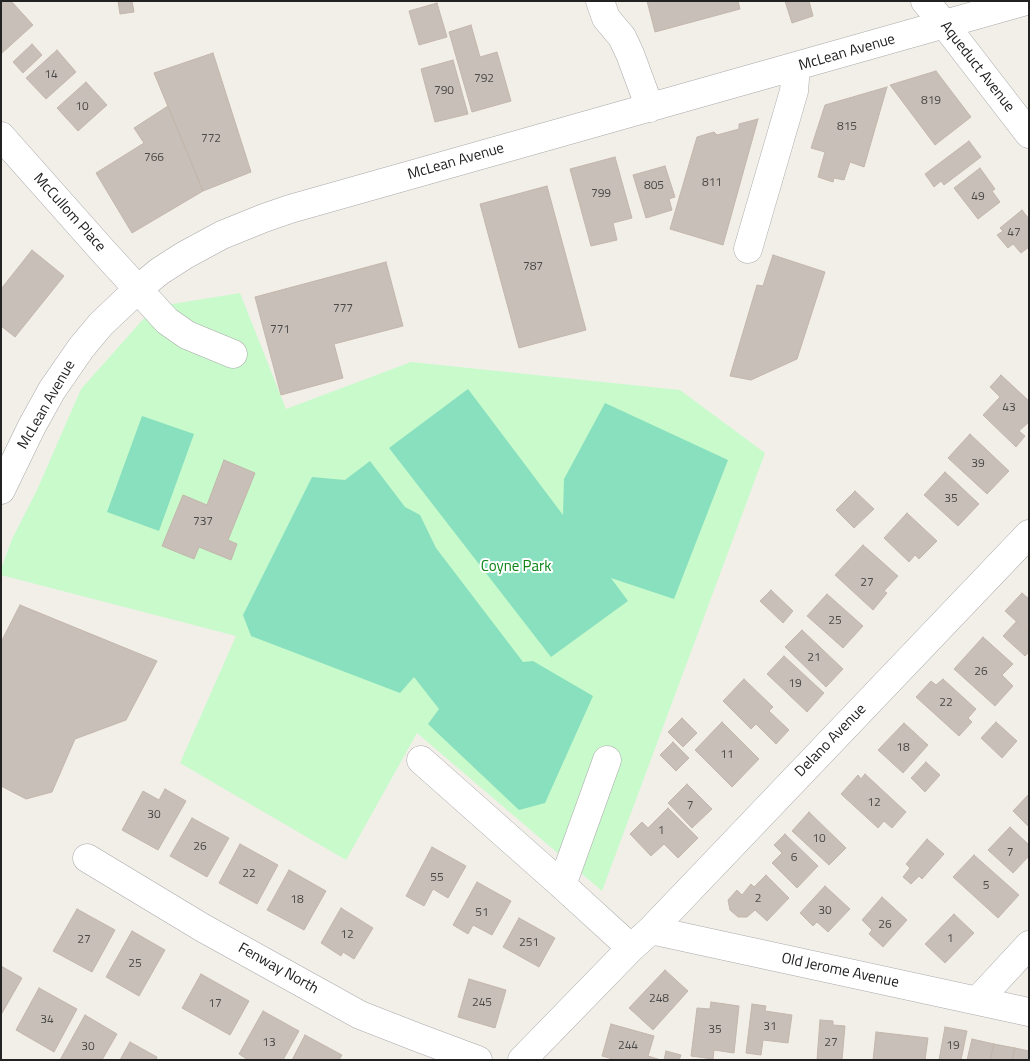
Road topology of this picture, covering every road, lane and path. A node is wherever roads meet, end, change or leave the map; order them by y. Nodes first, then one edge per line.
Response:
1 (600, 1) edge
2 (925, 1) edge
3 (1026, 1) edge
4 (945, 24) junction
5 (796, 67) junction
6 (650, 108) junction
7 (1029, 134) edge
8 (1, 136) edge
9 (748, 249) dead end
10 (138, 289) junction
11 (233, 354) dead end
12 (1, 490) edge
13 (1029, 534) edge
14 (421, 760) dead end
15 (607, 760) dead end
16 (87, 858) dead end
17 (562, 885) junction
18 (641, 939) junction
19 (1029, 945) edge
20 (978, 1000) junction
21 (1029, 1012) edge
22 (478, 1060) edge
23 (522, 1060) edge

1 - 6 street
2 - 4 street, Aqueduct Avenue
3 - 4 street, McLean Avenue
4 - 5 street, McLean Avenue
4 - 7 street, Aqueduct Avenue
5 - 6 street, McLean Avenue
5 - 9 street
6 - 10 street, McLean Avenue
8 - 10 street, McCullom Place
10 - 11 street, McCullom Place
10 - 12 street, McLean Avenue
13 - 18 street, Delano Avenue
14 - 17 street
15 - 17 street
16 - 22 street, Fenway North
17 - 18 street
18 - 20 street, Old Jerome Avenue
18 - 23 street, Delano Avenue
19 - 20 street
20 - 21 street, Old Jerome Avenue

